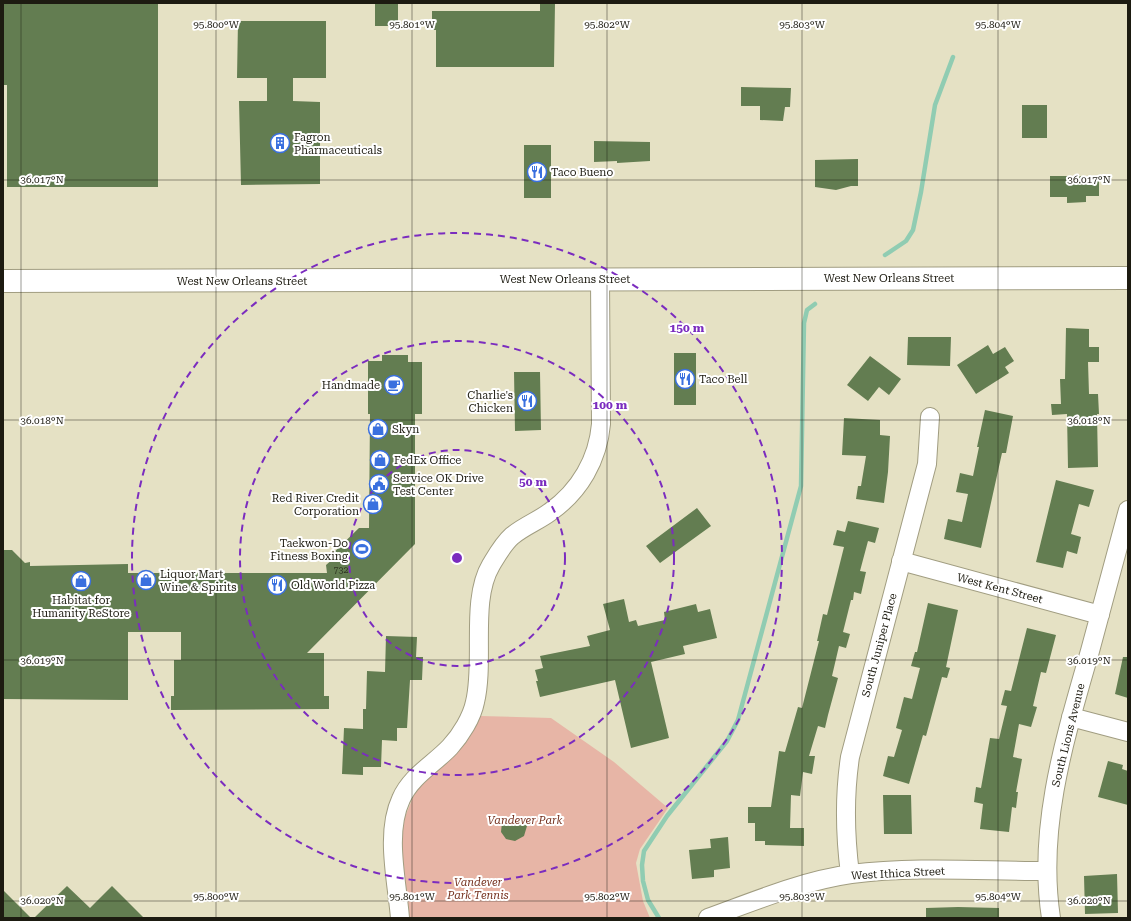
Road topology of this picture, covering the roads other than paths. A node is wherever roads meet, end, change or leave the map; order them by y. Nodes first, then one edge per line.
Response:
1 (1128, 278) edge
2 (600, 279) junction
3 (3, 281) edge
4 (930, 417) dead end
5 (1128, 510) edge
6 (901, 561) junction
7 (1100, 615) junction
8 (1071, 717) junction
9 (1128, 732) edge
10 (1046, 871) junction
11 (850, 874) junction
12 (400, 918) edge
13 (708, 918) edge
14 (1051, 918) edge

1 - 2 main road, West New Orleans Street
2 - 3 main road, West New Orleans Street
2 - 12 street
4 - 6 street, South Juniper Place
5 - 7 street, South Lions Avenue
6 - 7 street, West Kent Street
6 - 11 street, South Juniper Place
7 - 8 street, South Lions Avenue
8 - 9 street
8 - 10 street, South Lions Avenue
10 - 11 street, West Ithica Street
10 - 14 street, South Lions Avenue
11 - 13 street, West Ithica Street

